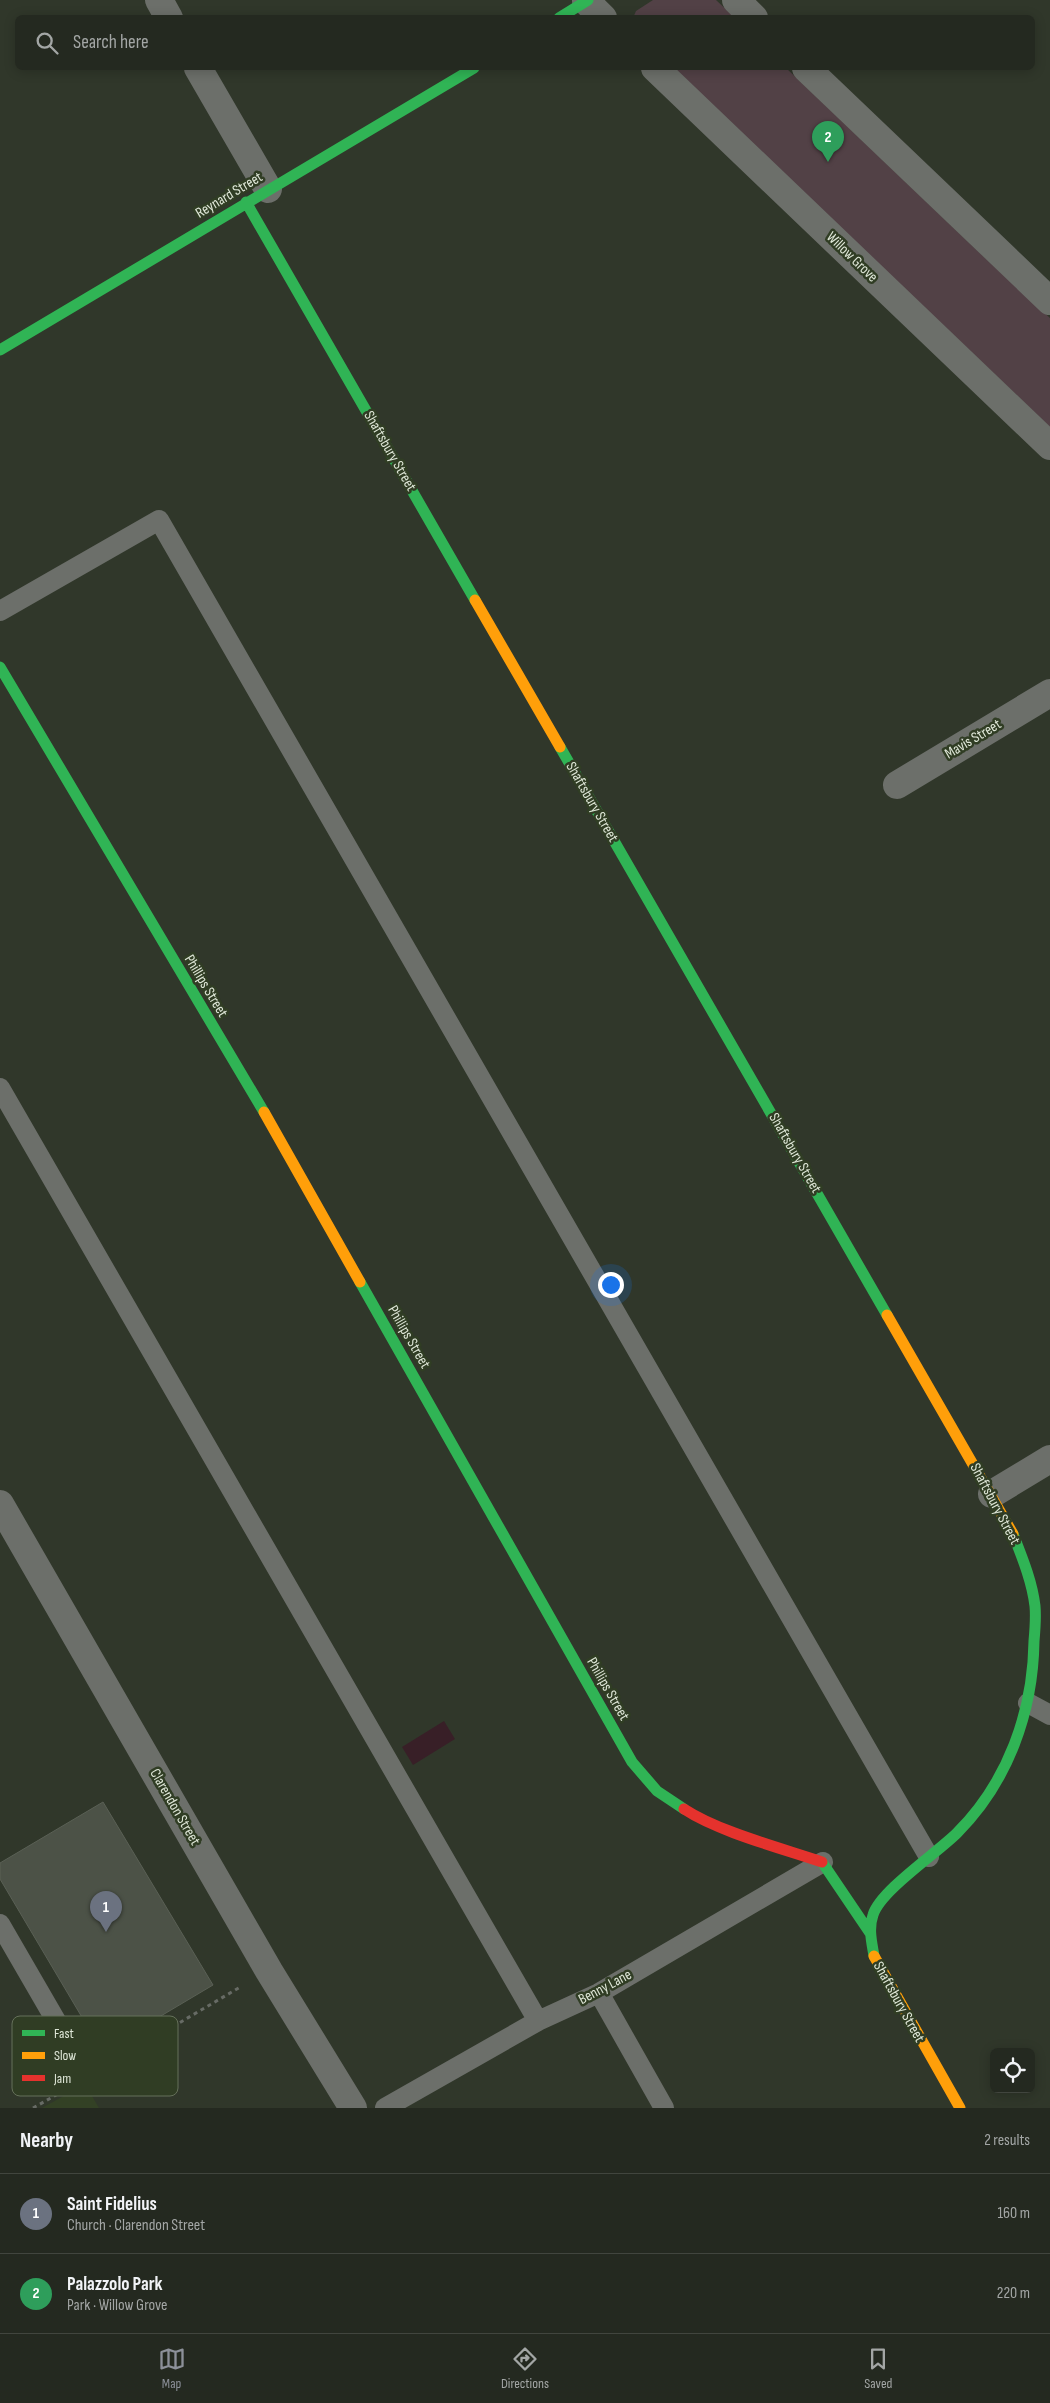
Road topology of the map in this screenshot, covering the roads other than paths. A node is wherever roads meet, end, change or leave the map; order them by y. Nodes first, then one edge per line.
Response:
1 (159, 0) edge
2 (736, 0) edge
3 (592, 6) edge
4 (167, 15) edge
5 (567, 15) edge
6 (751, 15) edge
7 (199, 70) edge
8 (471, 70) edge
9 (657, 70) edge
10 (808, 70) edge
11 (257, 196) junction
12 (1050, 300) edge
13 (0, 350) edge
14 (1050, 446) edge
15 (0, 610) edge
16 (0, 667) edge
17 (1050, 693) edge
18 (897, 785) dead end
19 (0, 1088) edge
20 (1050, 1459) edge
21 (992, 1494) junction
22 (0, 1504) edge
23 (1028, 1703) junction
24 (1050, 1715) edge
25 (929, 1857) junction
26 (822, 1862) junction
27 (0, 1924) edge
28 (870, 1933) junction
29 (599, 1993) junction
30 (53, 2016) edge
31 (538, 2021) junction
32 (354, 2108) edge
33 (385, 2108) edge
34 (664, 2108) edge
35 (960, 2108) edge

1 - 4 street
2 - 6 street
3 - 5 street
7 - 11 street, Shaftsbury Street
8 - 11 street, Reynard Street
9 - 14 street, Willow Grove
10 - 12 street
11 - 13 street, Reynard Street
11 - 21 street, Shaftsbury Street
15 - 25 lane
16 - 26 street, Phillips Street
17 - 18 street, Mavis Street
19 - 31 lane
20 - 21 street
21 - 23 street, Shaftsbury Street
22 - 32 street, Clarendon Street
23 - 24 lane
23 - 25 street, Shaftsbury Street
25 - 28 street, Shaftsbury Street
26 - 28 street
26 - 29 lane, Benny Lane
27 - 30 lane
28 - 35 street, Shaftsbury Street
29 - 31 lane, Benny Lane
29 - 34 lane
31 - 33 lane, Benny Lane

